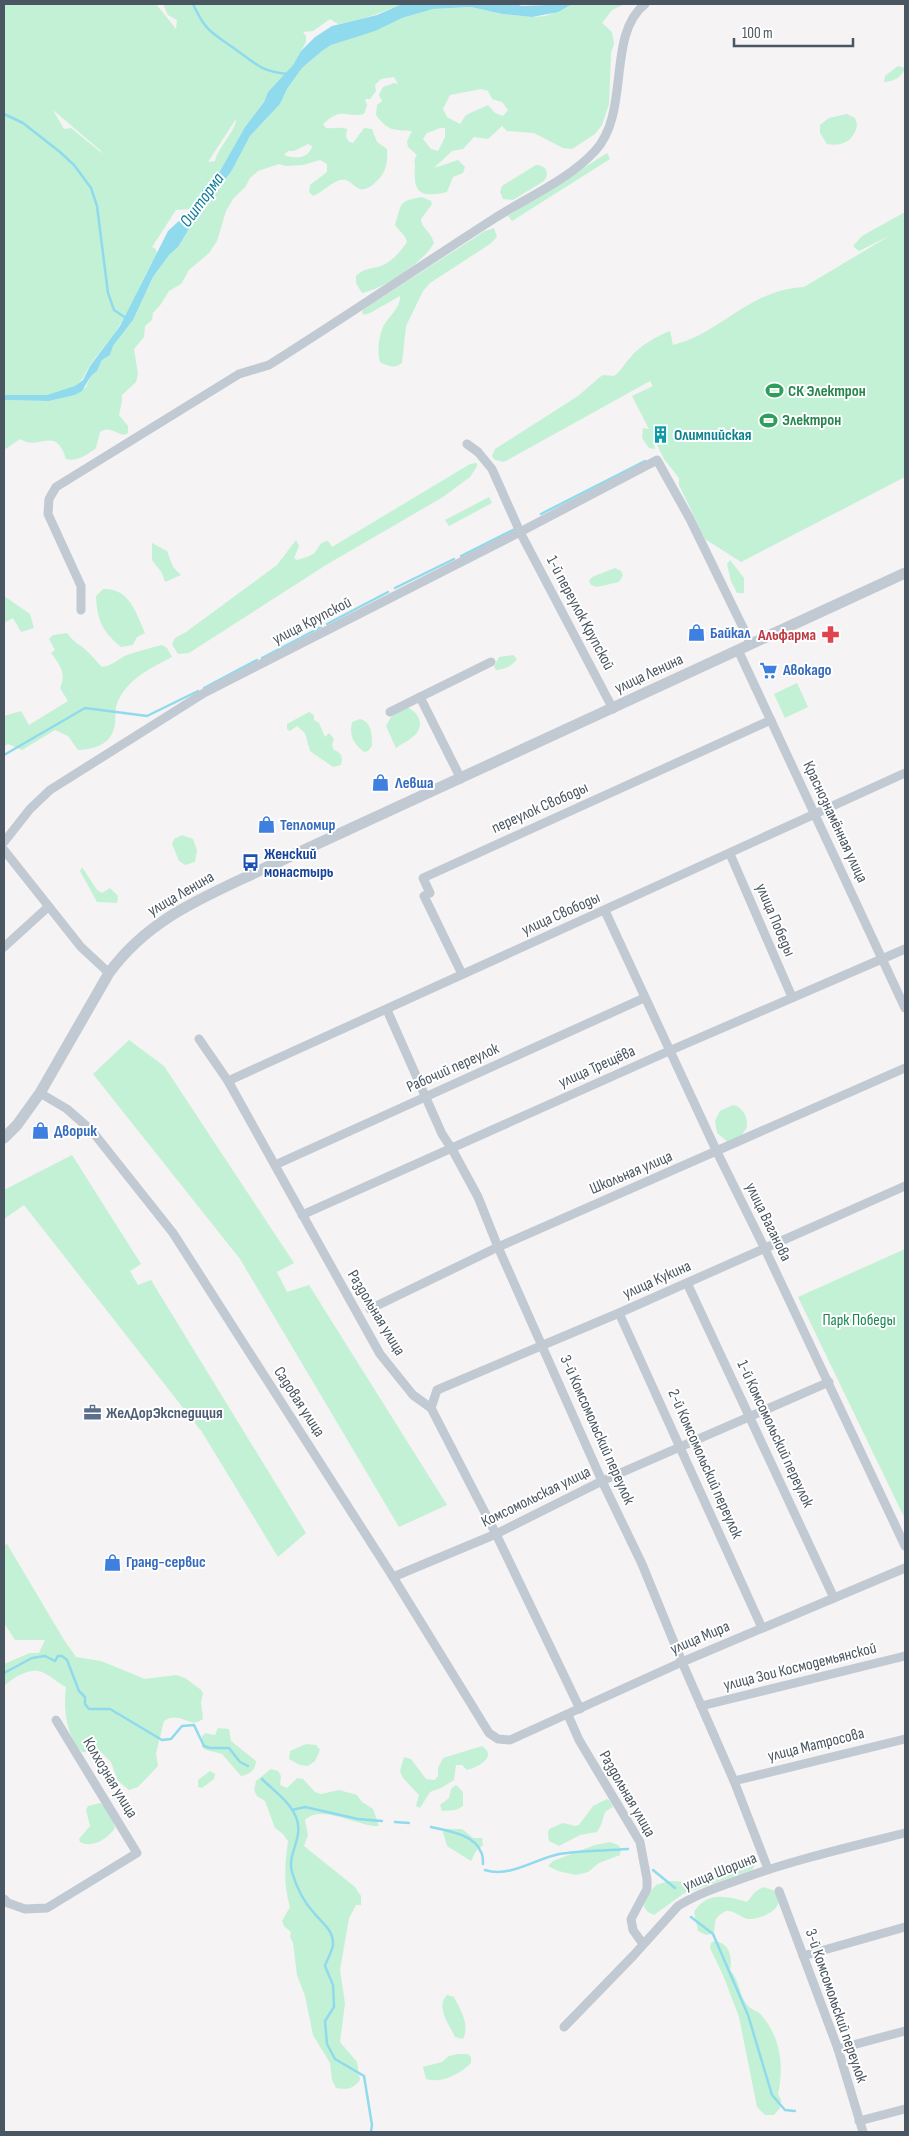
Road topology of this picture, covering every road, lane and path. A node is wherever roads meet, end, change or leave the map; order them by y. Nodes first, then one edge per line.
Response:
1 (645, 4) edge
2 (467, 444) dead end
3 (520, 532) junction
4 (905, 573) edge
5 (81, 610) dead end
6 (751, 644) junction
7 (738, 650) junction
8 (491, 662) dead end
9 (420, 697) junction
10 (613, 709) junction
11 (390, 712) dead end
12 (771, 720) junction
13 (905, 774) edge
14 (461, 779) junction
15 (814, 814) junction
16 (4, 842) edge
17 (4, 850) edge
18 (730, 854) junction
19 (48, 907) junction
20 (605, 911) junction
21 (4, 948) edge
22 (905, 949) edge
23 (883, 959) junction
24 (109, 973) junction
25 (462, 974) junction
26 (792, 997) junction
27 (644, 998) junction
28 (905, 1008) edge
29 (387, 1010) junction
30 (198, 1039) dead end
31 (669, 1050) junction
32 (905, 1068) edge
33 (228, 1081) junction
34 (40, 1093) junction
35 (426, 1096) junction
36 (4, 1138) edge
37 (452, 1149) junction
38 (717, 1152) junction
39 (274, 1165) junction
40 (905, 1186) edge
41 (302, 1215) junction
42 (498, 1247) junction
43 (765, 1249) junction
44 (688, 1283) junction
45 (370, 1308) dead end
46 (619, 1313) junction
47 (542, 1347) junction
48 (829, 1382) junction
49 (431, 1408) junction
50 (751, 1417) junction
51 (681, 1447) junction
52 (602, 1481) junction
53 (496, 1534) junction
54 (905, 1546) edge
55 (905, 1568) edge
56 (394, 1577) junction
57 (834, 1598) junction
58 (762, 1628) junction
59 (905, 1656) edge
60 (682, 1662) junction
61 (701, 1706) junction
62 (580, 1709) junction
63 (568, 1715) junction
64 (56, 1720) dead end
65 (905, 1739) edge
66 (510, 1740) joint
67 (734, 1780) junction
68 (905, 1832) edge
69 (768, 1869) junction
70 (779, 1891) dead end
71 (4, 1899) edge
72 (905, 1927) edge
73 (643, 1944) junction
74 (803, 1956) junction
75 (564, 2027) dead end
76 (905, 2030) edge
77 (838, 2049) junction
78 (905, 2109) edge
79 (859, 2120) junction
80 (863, 2132) edge

1 - 5 street
2 - 3 street, 1-й переулок Крупской
3 - 6 street, улица Крупской
3 - 10 street, 1-й переулок Крупской
3 - 16 street, улица Крупской
4 - 6 street, улица Ленина
6 - 7 street, улица Ленина
7 - 10 street, улица Ленина
7 - 12 street, Краснознамённая улица
8 - 9 street
9 - 11 street
9 - 14 street
10 - 14 street, улица Ленина
12 - 15 street, Краснознамённая улица
12 - 25 street, переулок Свободы
13 - 15 street, улица Свободы
14 - 24 street, улица Ленина
15 - 18 street, улица Свободы
15 - 23 street, Краснознамённая улица
17 - 19 street
18 - 20 street, улица Свободы
18 - 26 street, улица Победы
19 - 21 street
19 - 24 street
20 - 25 street, улица Свободы
20 - 27 street, улица Ваганова
22 - 23 street, улица Трещёва
23 - 26 street, улица Трещёва
23 - 28 street, Краснознамённая улица
24 - 34 street, улица Ленина
25 - 29 street, улица Свободы
26 - 31 street, улица Трещёва
27 - 31 street, улица Ваганова
27 - 35 street, Рабочий переулок
29 - 33 street, улица Свободы
29 - 35 street, 3-й Комсомольский переулок
30 - 33 street, Раздольная улица
31 - 37 street, улица Трещёва
31 - 38 street, улица Ваганова
32 - 38 street, Школьная улица
33 - 39 street, Раздольная улица
34 - 36 street, улица Ленина
34 - 56 street, Садовая улица
35 - 37 street, 3-й Комсомольский переулок
35 - 39 street, Рабочий переулок
37 - 41 street, улица Трещёва
37 - 42 street, 3-й Комсомольский переулок
38 - 42 street, Школьная улица
38 - 43 street, улица Ваганова
39 - 41 street, Раздольная улица
40 - 43 street, улица Кукина
41 - 49 street, Раздольная улица
42 - 45 street, Школьная улица
42 - 47 street, 3-й Комсомольский переулок
43 - 44 street, улица Кукина
43 - 48 street, улица Ваганова
44 - 46 street, улица Кукина
44 - 50 street, 1-й Комсомольский переулок
46 - 47 street, улица Кукина
46 - 51 street, 2-й Комсомольский переулок
47 - 49 street, улица Кукина
47 - 52 street, 3-й Комсомольский переулок
48 - 50 street, Комсомольская улица
48 - 54 street, улица Ваганова
49 - 53 street, Раздольная улица
50 - 51 street, Комсомольская улица
50 - 57 street, 1-й Комсомольский переулок
51 - 52 street, Комсомольская улица
51 - 58 street, 2-й Комсомольский переулок
52 - 53 street, Комсомольская улица
52 - 60 street, 3-й Комсомольский переулок
53 - 56 street, Комсомольская улица
53 - 62 street, Раздольная улица
55 - 57 street, улица Мира
56 - 66 street, Садовая улица
57 - 58 street, улица Мира
58 - 60 street, улица Мира
59 - 61 street, улица Зои Космодемьянской
60 - 61 street, 3-й Комсомольский переулок
60 - 62 street, улица Мира
61 - 67 street, 3-й Комсомольский переулок
62 - 63 street, улица Мира
63 - 66 street, улица Мира
63 - 73 street, Раздольная улица
64 - 71 street, Колхозная улица
65 - 67 street, улица Матросова
67 - 69 street, 3-й Комсомольский переулок
68 - 69 street, улица Шорина
69 - 73 street, улица Шорина
70 - 74 street, 3-й Комсомольский переулок
72 - 74 street
73 - 75 street, улица Шорина
74 - 77 street, 3-й Комсомольский переулок
76 - 77 street
77 - 79 street, 3-й Комсомольский переулок
78 - 79 street
79 - 80 street, 3-й Комсомольский переулок

